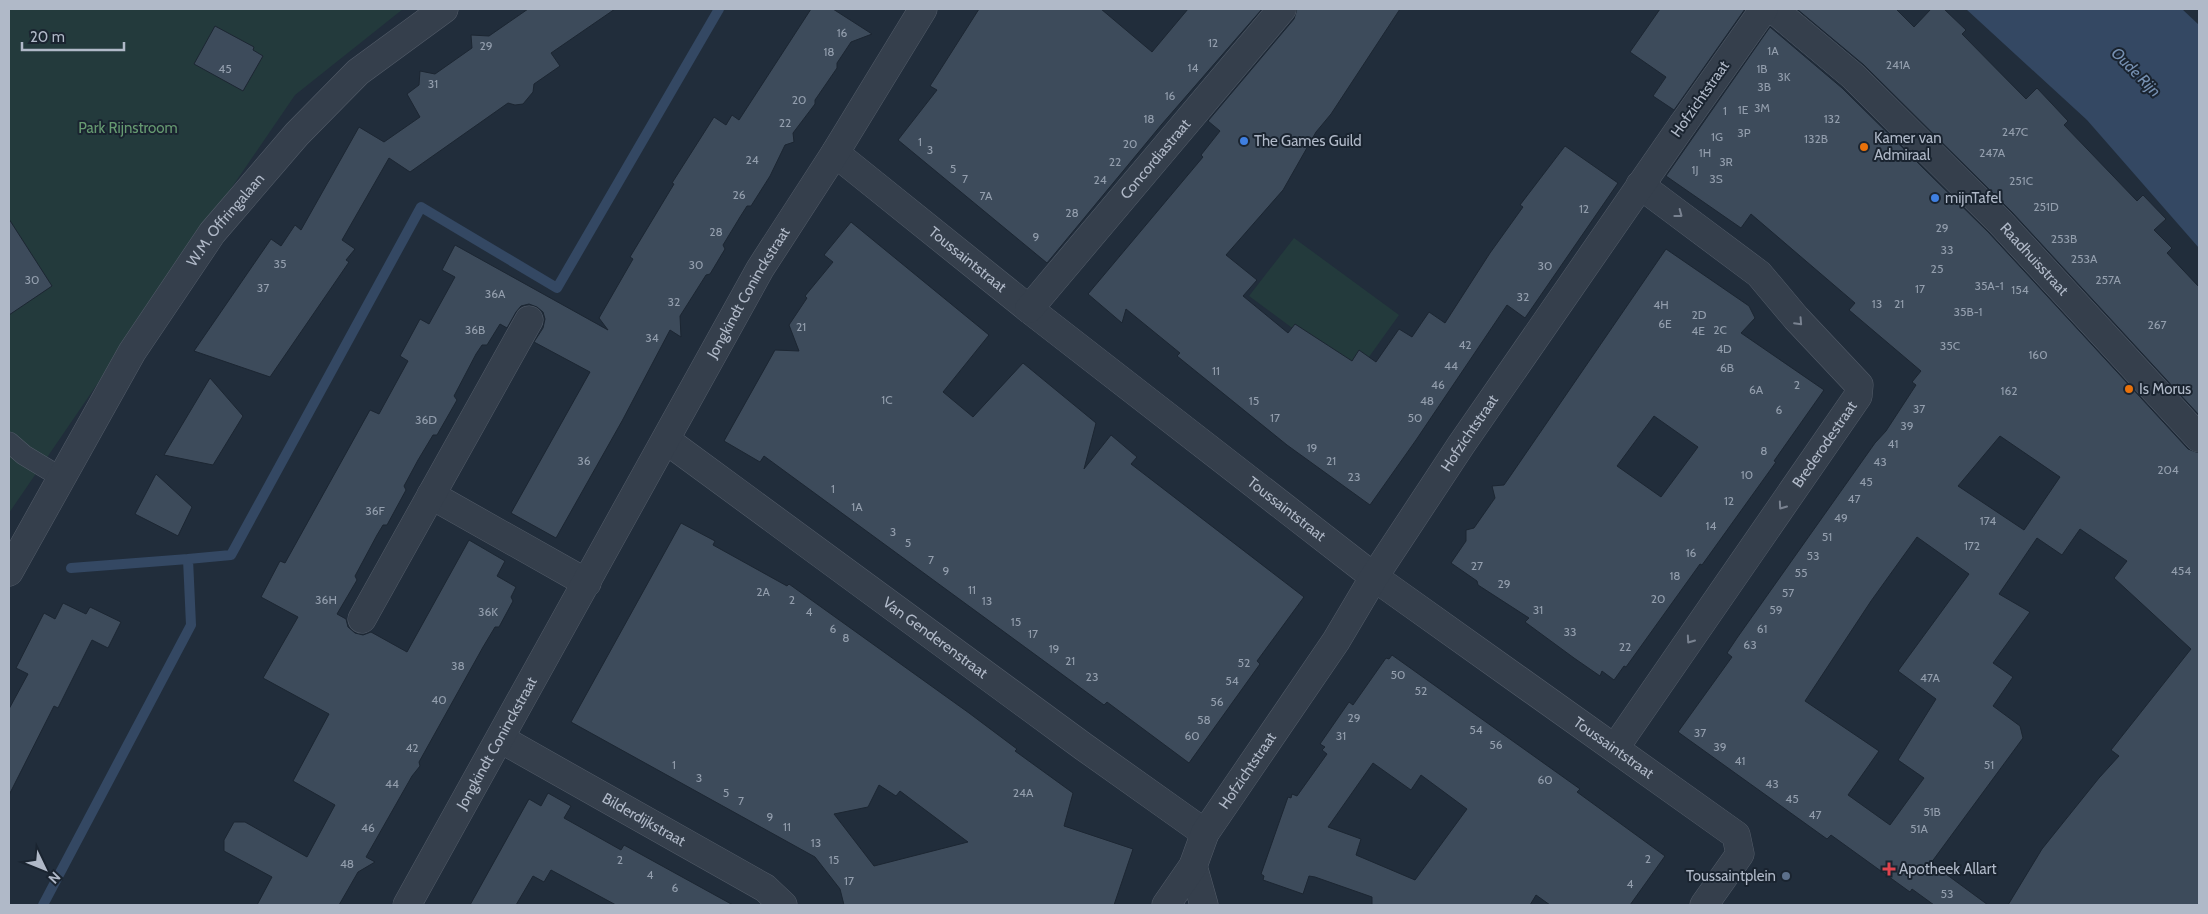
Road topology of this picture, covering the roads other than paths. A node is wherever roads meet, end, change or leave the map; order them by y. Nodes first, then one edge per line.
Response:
1 (444, 9) edge
2 (922, 9) edge
3 (1282, 9) edge
4 (1764, 9) edge
5 (1773, 9) edge
6 (835, 152) junction
7 (1640, 184) junction
8 (1029, 309) junction
9 (528, 320) dead end
10 (2199, 438) edge
11 (666, 440) junction
12 (9, 442) edge
13 (62, 478) junction
14 (431, 496) junction
15 (9, 572) edge
16 (1374, 577) junction
17 (587, 583) junction
18 (362, 619) dead end
19 (501, 739) junction
20 (1615, 748) junction
21 (1205, 833) junction
22 (1193, 866) junction
23 (407, 905) edge
24 (783, 905) edge
25 (1166, 905) edge
26 (1204, 905) edge
27 (1704, 905) edge

1 - 13 street, W.M. Offringalaan
2 - 6 street, Jongkindt Coninckstraat
3 - 8 street, Concordiastraat
4 - 7 street, Hofzichtstraat
5 - 10 street, Raadhuisstraat
6 - 8 street, Toussaintstraat
6 - 11 street, Jongkindt Coninckstraat
7 - 16 street, Hofzichtstraat
7 -> 20 street, Brederodestraat
8 - 16 street, Toussaintstraat
9 - 14 street
11 - 17 street, Jongkindt Coninckstraat
11 - 21 street, Van Genderenstraat
12 - 13 lane
13 - 15 street, W.M. Offringalaan
14 - 17 street
14 - 18 street
16 - 20 street, Toussaintstraat
16 - 21 street, Hofzichtstraat
17 - 19 street, Jongkindt Coninckstraat
19 - 23 street, Jongkindt Coninckstraat
19 - 24 street, Bilderdijkstraat
20 - 27 street, Toussaintstraat
21 - 22 street, Hofzichtstraat
22 - 25 street, Hofzichtstraat
22 - 26 street

